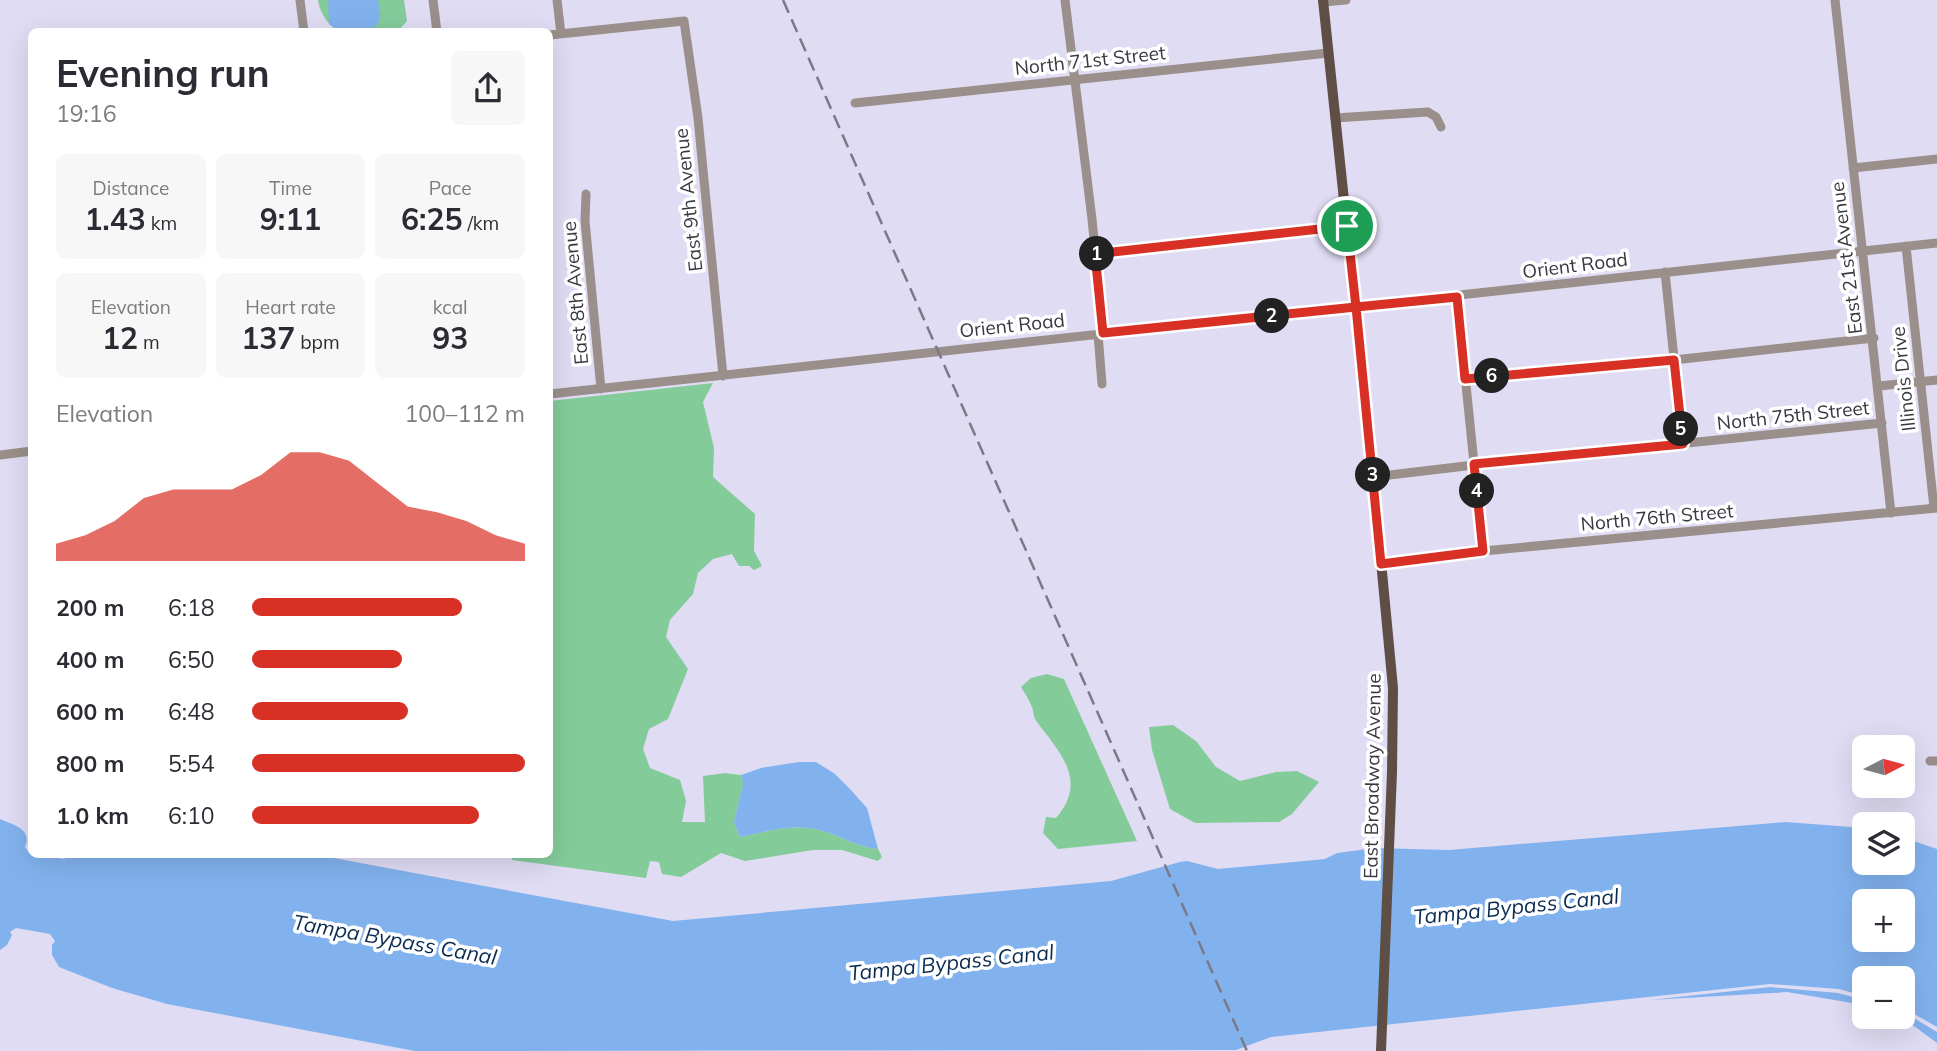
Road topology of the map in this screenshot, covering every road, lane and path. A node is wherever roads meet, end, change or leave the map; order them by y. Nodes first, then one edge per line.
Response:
1 (300, 0) edge
2 (433, 0) edge
3 (557, 0) edge
4 (1065, 0) edge
5 (1346, 0) edge
6 (1835, 0) edge
7 (1323, 1) edge
8 (304, 28) edge
9 (436, 28) edge
10 (561, 34) junction
11 (553, 35) edge
12 (1328, 52) junction
13 (1074, 79) junction
14 (855, 103) dead end
15 (1335, 118) junction
16 (1441, 127) dead end
17 (1937, 159) edge
18 (1853, 168) junction
19 (586, 194) dead end
20 (1347, 226) junction
21 (1937, 243) edge
22 (1906, 246) junction
23 (1864, 251) junction
24 (1095, 254) junction
25 (1665, 272) junction
26 (1457, 297) junction
27 (1356, 307) junction
28 (1100, 333) junction
29 (1874, 338) junction
30 (1674, 360) junction
31 (723, 376) junction
32 (1465, 379) junction
33 (1937, 380) edge
34 (1921, 382) junction
35 (1102, 384) dead end
36 (1879, 386) junction
37 (601, 388) junction
38 (553, 394) edge
39 (1882, 424) junction
40 (1683, 444) junction
41 (28, 452) edge
42 (0, 455) edge
43 (1474, 464) junction
44 (1373, 477) junction
45 (1936, 508) edge
46 (1891, 513) junction
47 (1483, 551) junction
48 (1381, 564) junction
49 (1381, 1051) edge

1 - 8 street
2 - 9 street
3 - 10 street
4 - 13 street
5 - 7 street
6 - 18 street, East 21st Avenue
7 - 12 main road, East Broadway Avenue
10 - 11 street
10 - 31 street, East 9th Avenue
12 - 13 street, North 71st Street
12 - 15 main road, East Broadway Avenue
13 - 14 street, North 71st Street
13 - 24 street
15 - 16 street
15 - 20 main road, East Broadway Avenue
17 - 18 street
18 - 23 street, East 21st Avenue
19 - 37 street, East 8th Avenue
20 - 24 street
20 - 27 main road, East Broadway Avenue
21 - 22 street, Orient Road
22 - 23 street, Orient Road
22 - 34 street, Illinois Drive
23 - 25 street, Orient Road
23 - 29 street, East 21st Avenue
24 - 28 street
25 - 26 street, Orient Road
25 - 30 street
26 - 27 street, Orient Road
26 - 32 street
27 - 28 street, Orient Road
27 - 44 main road, East Broadway Avenue
28 - 31 street, Orient Road
28 - 35 street
29 - 30 street
29 - 36 street, East 21st Avenue
30 - 32 street
30 - 40 street
31 - 37 street, Orient Road
32 - 43 street
33 - 34 street, North 75th Street
34 - 36 street, North 75th Street
34 - 45 street, Illinois Drive
36 - 39 street, East 21st Avenue
37 - 38 street, Orient Road
39 - 40 street, North 75th Street
39 - 46 street, East 21st Avenue
40 - 43 street, North 75th Street
41 - 42 street
43 - 44 street, North 75th Street
43 - 47 street
44 - 48 main road, East Broadway Avenue
45 - 46 street, North 76th Street
46 - 47 street, North 76th Street
47 - 48 street, North 76th Street
48 - 49 main road, East Broadway Avenue

